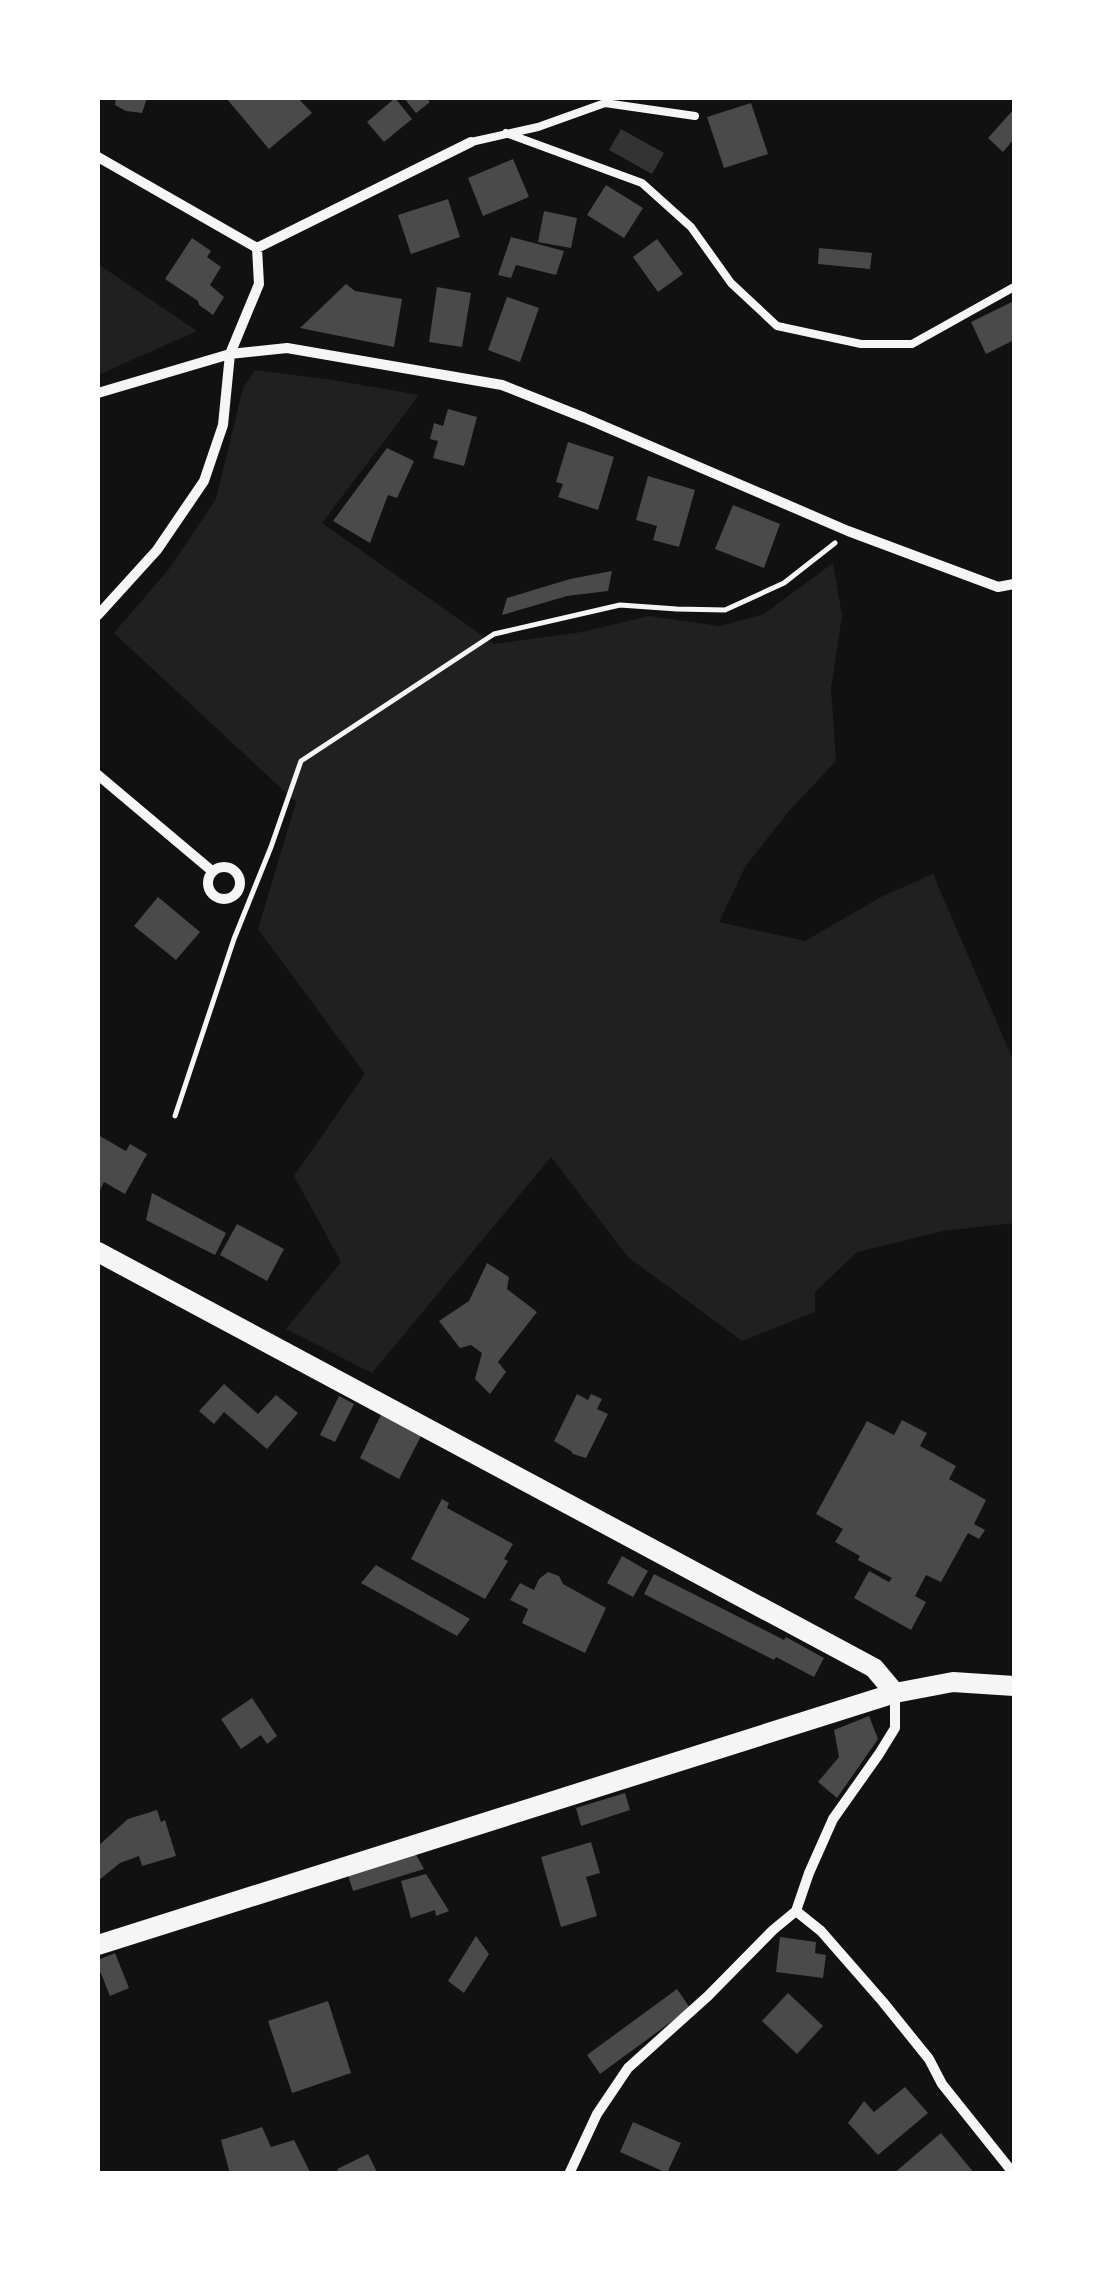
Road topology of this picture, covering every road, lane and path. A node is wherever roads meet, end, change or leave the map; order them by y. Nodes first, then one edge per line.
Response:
1 (605, 100) edge
2 (696, 116) dead end
3 (506, 133) junction
4 (471, 142) joint
5 (98, 156) edge
6 (257, 248) junction
7 (1014, 287) edge
8 (230, 354) junction
9 (98, 394) edge
10 (848, 531) junction
11 (1014, 584) edge
12 (98, 615) edge
13 (98, 776) edge
14 (212, 871) dead end
15 (175, 1116) dead end
16 (98, 1252) edge
17 (1014, 1686) edge
18 (894, 1693) junction
19 (796, 1911) junction
20 (98, 1945) edge
21 (569, 2174) edge
22 (1014, 2174) edge

1 - 2 lane
1 - 3 lane
3 - 4 lane
3 - 7 lane
4 - 6 street
5 - 6 street
6 - 8 street
8 - 9 street
8 - 10 street
8 - 12 street
10 - 11 street
10 - 15 path
13 - 14 street
16 - 18 main road
17 - 18 main road
18 - 19 street
18 - 20 main road
19 - 21 street
19 - 22 street

